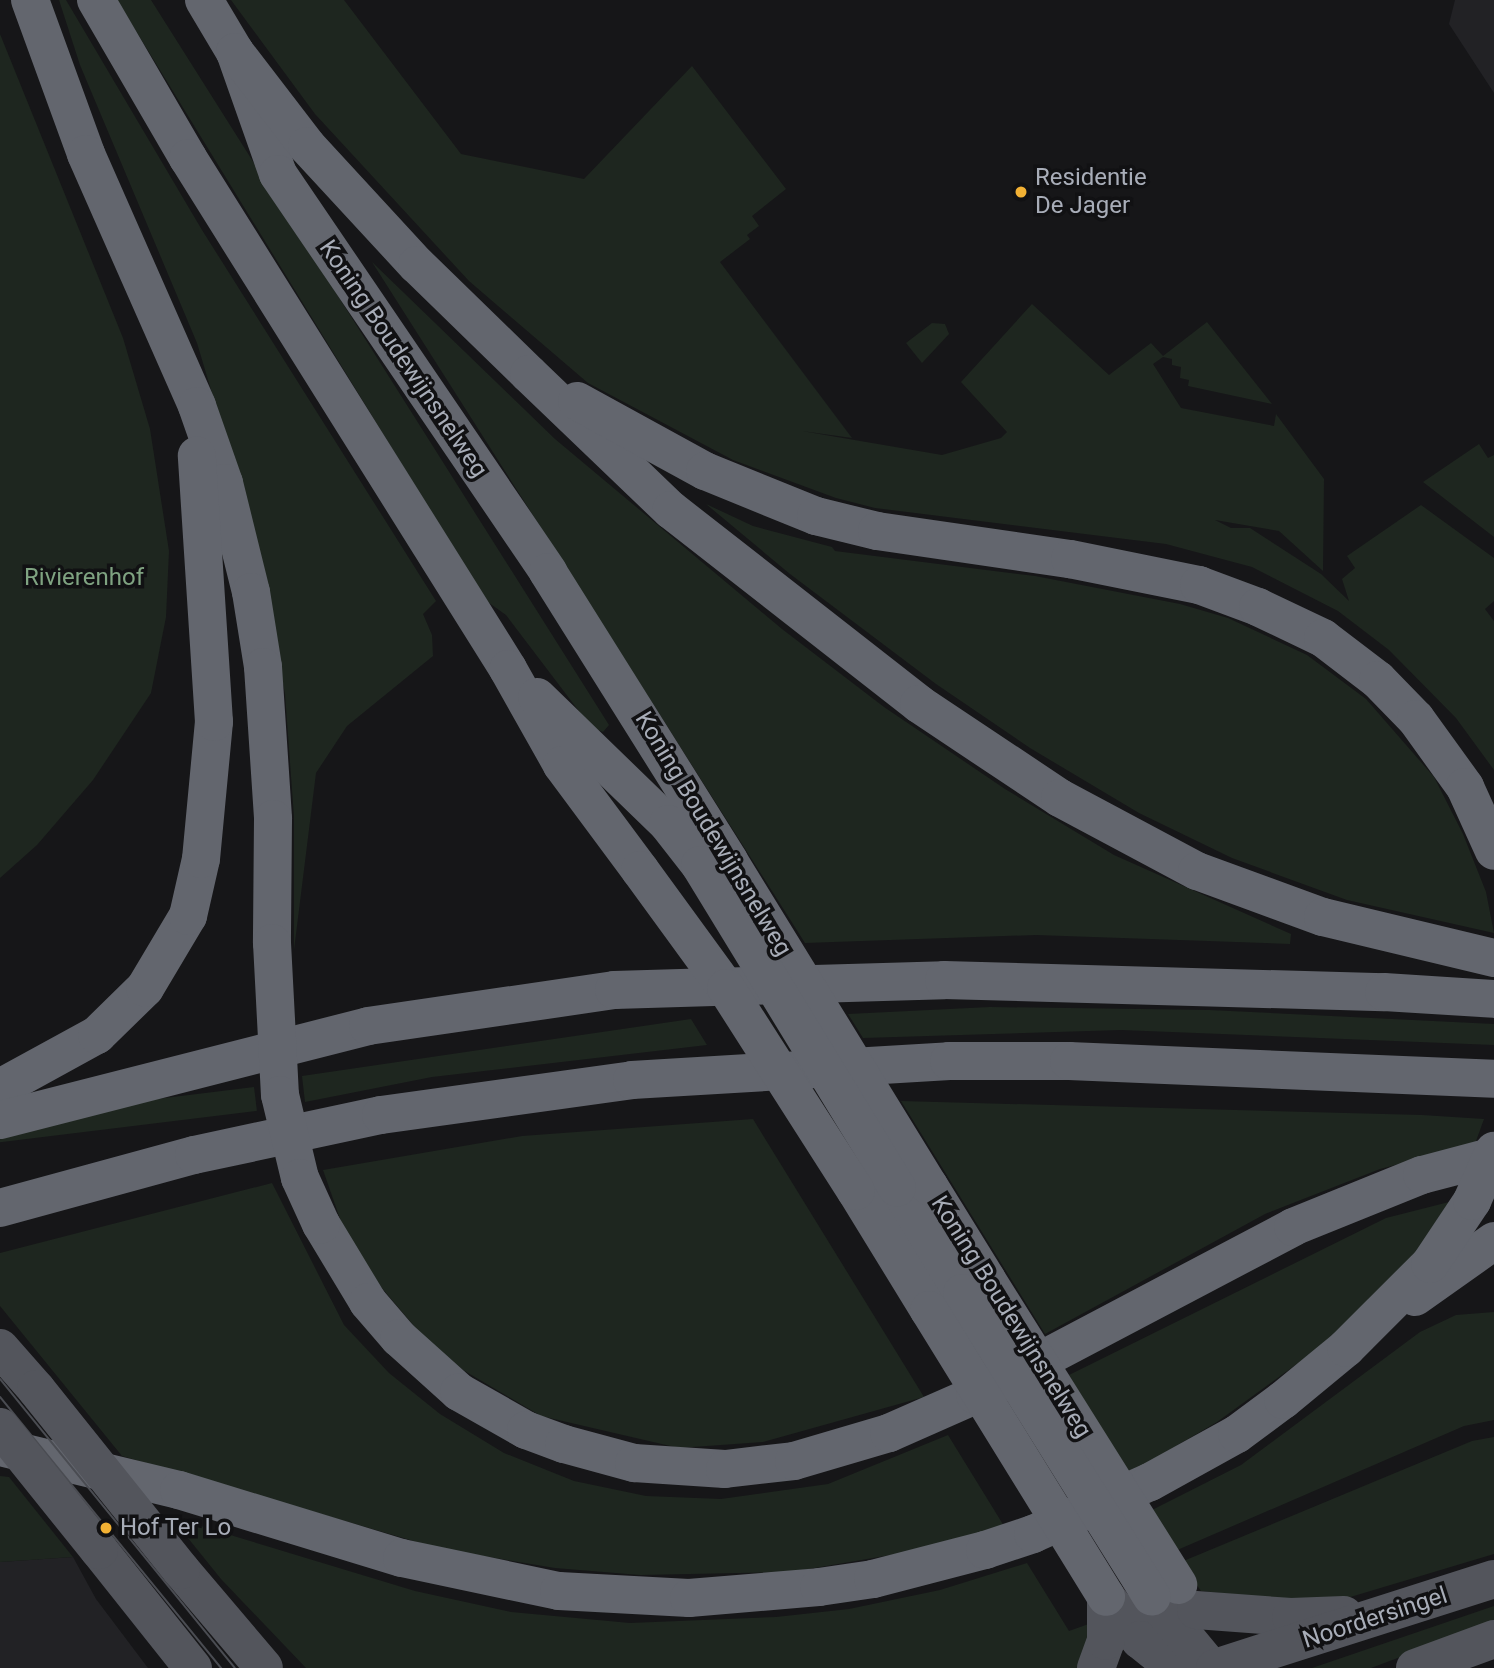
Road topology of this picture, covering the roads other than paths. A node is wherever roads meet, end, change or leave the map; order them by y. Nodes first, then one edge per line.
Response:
1 (30, 0) edge
2 (96, 0) edge
3 (204, 0) edge
4 (235, 52) junction
5 (163, 329) junction
6 (529, 374) junction
7 (508, 669) junction
8 (1494, 851) edge
9 (714, 863) junction
10 (1494, 958) edge
11 (1494, 999) edge
12 (1494, 1079) edge
13 (0, 1088) edge
14 (0, 1120) edge
15 (1494, 1154) edge
16 (0, 1208) edge
17 (1494, 1241) edge
18 (960, 1294) junction
19 (0, 1348) edge
20 (1346, 1348) junction
21 (0, 1427) edge
22 (0, 1447) edge
23 (1494, 1579) edge
24 (1177, 1597) junction
25 (1109, 1610) junction
26 (1394, 1610) junction
27 (1494, 1639) edge
28 (1230, 1666) edge
29 (193, 1668) edge
30 (264, 1668) edge
31 (1096, 1668) edge
32 (1175, 1668) edge
33 (1415, 1668) edge

1 - 5 highway
2 - 7 highway
3 - 4 highway, Koning Boudewijnsnelweg
4 - 6 highway
4 - 9 highway, Koning Boudewijnsnelweg
5 - 13 highway
5 - 15 highway, bridge
6 - 8 highway
6 - 10 highway
7 - 9 highway
7 - 18 highway, bridge
9 - 18 highway, Koning Boudewijnsnelweg, bridge
11 - 14 highway
12 - 16 highway
15 - 20 highway, bridge
17 - 20 highway
18 - 24 highway, Koning Boudewijnsnelweg, bridge
18 - 25 highway, bridge
19 - 30 main road, bridge
20 - 22 highway
21 - 29 main road, bridge
23 - 26 main road, Noordersingel
24 - 26 main road
24 - 28 main road
25 - 31 main road
25 - 32 main road
26 - 28 main road, Noordersingel
27 - 33 main road

